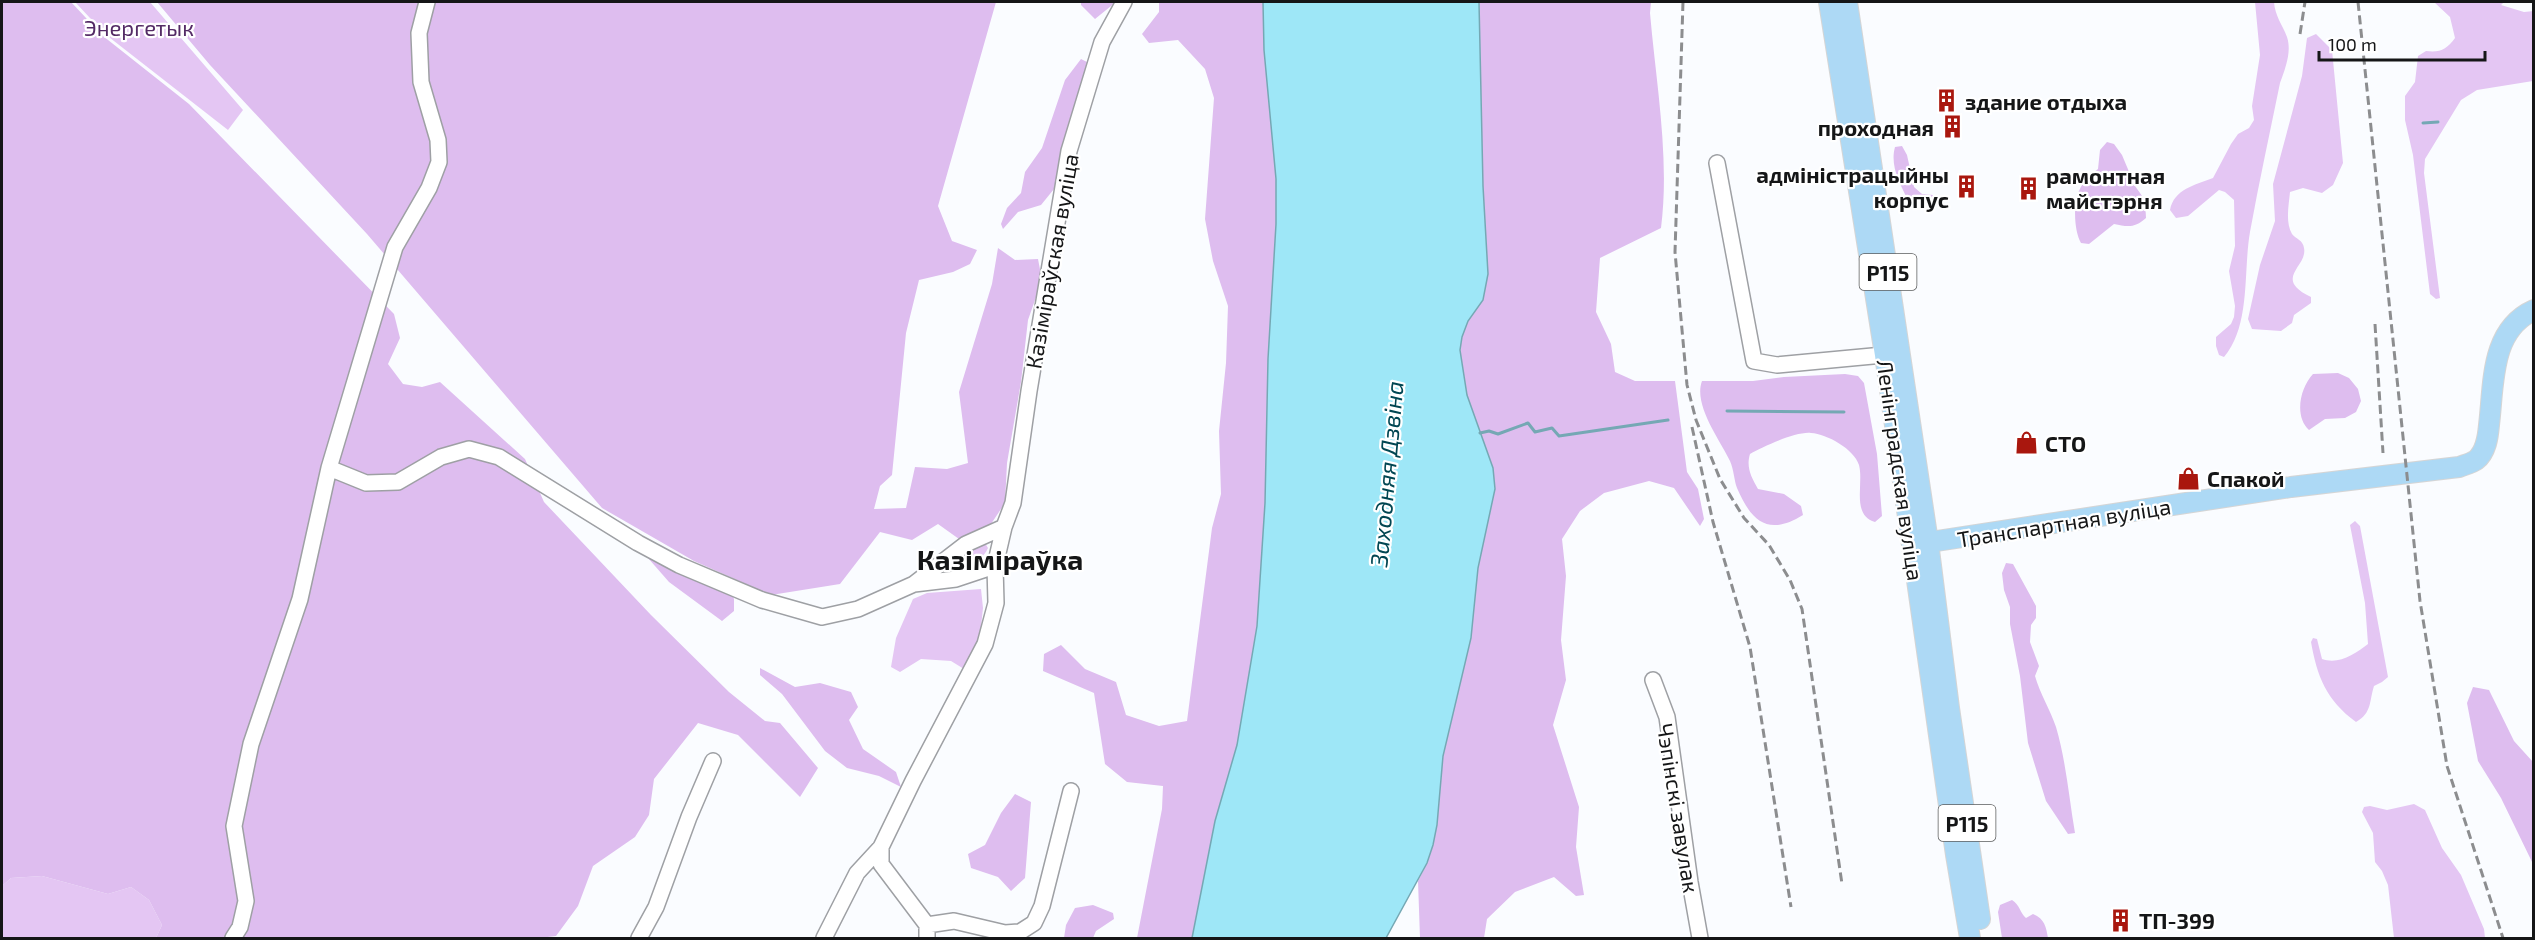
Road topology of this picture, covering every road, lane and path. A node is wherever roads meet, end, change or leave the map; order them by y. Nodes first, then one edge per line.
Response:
1 (427, 2) edge
2 (1124, 2) edge
3 (1829, 2) edge
4 (1847, 2) edge
5 (1858, 127) junction
6 (1717, 163) dead end
7 (2534, 310) edge
8 (1892, 354) junction
9 (329, 468) junction
10 (1004, 527) junction
11 (1920, 544) junction
12 (995, 566) junction
13 (914, 584) junction
14 (1653, 680) dead end
15 (713, 761) dead end
16 (1071, 791) dead end
17 (882, 847) junction
18 (927, 932) edge
19 (233, 939) edge
20 (639, 939) edge
21 (824, 939) edge
22 (1700, 939) edge
23 (1970, 939) edge
24 (1983, 939) edge

1 - 9 street
2 - 10 street, Казіміраўская вуліца
3 - 5 main road, Ленінградская вуліца / Р115
4 - 5 main road, Ленінградская вуліца / Р115
5 - 8 main road, Ленінградская вуліца / Р115
6 - 8 street
7 - 11 main road, Транспартная вуліца
8 - 11 main road, Ленінградская вуліца / Р115
9 - 13 street
9 - 19 street
10 - 12 street, Казіміраўская вуліца
10 - 13 street
11 - 23 main road, Ленінградская вуліца / Р115
11 - 24 main road, Ленінградская вуліца / Р115
12 - 13 street
12 - 17 street, Казіміраўская вуліца
14 - 22 street, Чэпінскі завулак
15 - 20 street
16 - 18 street
17 - 18 street
17 - 21 street, Казіміраўская вуліца

